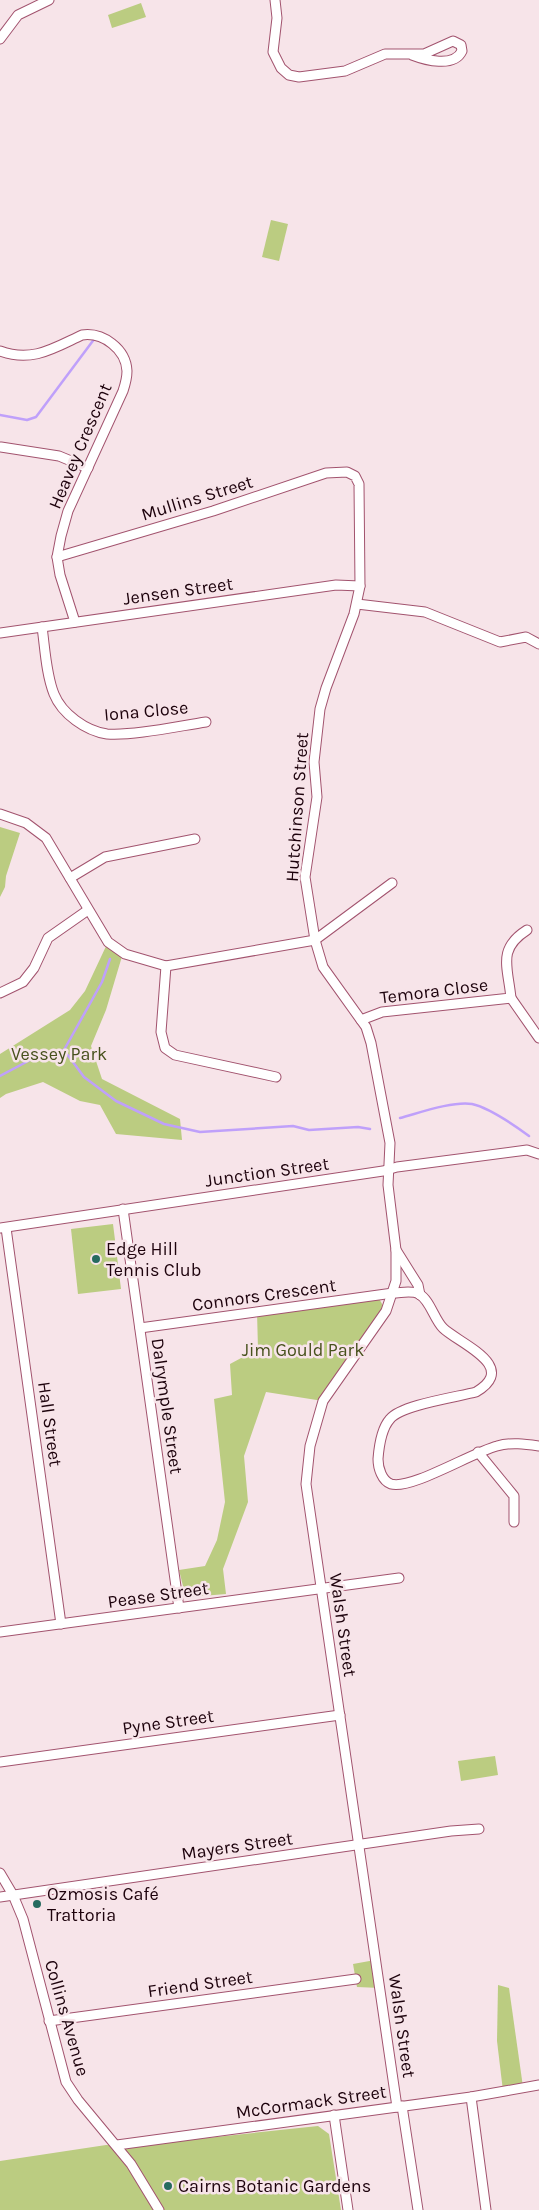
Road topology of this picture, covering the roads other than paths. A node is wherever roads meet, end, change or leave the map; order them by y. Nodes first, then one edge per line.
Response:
1 (49, 0) edge
2 (275, 0) edge
3 (0, 39) edge
4 (412, 55) junction
5 (0, 351) edge
6 (1, 447) dead end
7 (88, 468) junction
8 (347, 472) joint
9 (57, 557) junction
10 (360, 586) junction
11 (357, 604) junction
12 (75, 622) junction
13 (42, 627) junction
14 (0, 632) edge
15 (539, 644) edge
16 (206, 722) dead end
17 (0, 814) edge
18 (195, 839) dead end
19 (70, 878) junction
20 (392, 883) dead end
21 (88, 910) junction
22 (527, 930) dead end
23 (315, 940) junction
24 (166, 966) junction
25 (0, 993) edge
26 (511, 998) junction
27 (361, 1020) junction
28 (539, 1038) edge
29 (276, 1077) dead end
30 (539, 1154) edge
31 (389, 1170) junction
32 (123, 1209) junction
33 (3, 1228) edge
34 (396, 1250) junction
35 (392, 1293) junction
36 (420, 1294) junction
37 (140, 1328) junction
38 (539, 1446) edge
39 (478, 1452) junction
40 (514, 1522) dead end
41 (399, 1578) dead end
42 (320, 1588) junction
43 (179, 1608) junction
44 (61, 1624) junction
45 (0, 1632) edge
46 (340, 1715) junction
47 (0, 1762) edge
48 (479, 1829) dead end
49 (359, 1844) junction
50 (0, 1873) edge
51 (13, 1895) junction
52 (0, 1897) edge
53 (356, 1979) dead end
54 (49, 2021) junction
55 (539, 2085) edge
56 (471, 2097) junction
57 (400, 2106) junction
58 (334, 2115) junction
59 (117, 2145) junction
60 (158, 2210) edge
61 (348, 2210) edge
62 (418, 2210) edge
63 (486, 2210) edge

1 - 3 street
2 - 4 street
4 - 4 street
5 - 7 street, Heavey Crescent
6 - 7 street
7 - 9 street, Heavey Crescent
8 - 9 street, Mullins Street
8 - 10 street, Hutchinson Street
9 - 12 street, Heavey Crescent
10 - 11 street, Hutchinson Street
10 - 12 street, Jensen Street
11 - 15 street
11 - 23 street, Hutchinson Street
12 - 13 street, Jensen Street
13 - 14 street, Jensen Street
13 - 16 street, Iona Close
17 - 19 street
18 - 19 street
19 - 21 street
20 - 23 street
21 - 24 street
21 - 25 street
22 - 26 street, Temora Close
23 - 24 street
23 - 27 street, Hutchinson Street
24 - 29 street
26 - 27 street, Temora Close
26 - 28 street, Temora Close
27 - 31 street, Hutchinson Street
30 - 31 street, Junction Street
31 - 32 street, Junction Street
31 - 34 street, Walsh Street
32 - 33 street, Junction Street
32 - 37 street, Dalrymple Street
33 - 44 street, Hall Street
34 - 35 street, Walsh Street
34 - 36 street
35 - 36 street, Connors Crescent
35 - 37 street, Connors Crescent
35 - 42 street, Walsh Street
36 - 39 street
37 - 43 street, Dalrymple Street
38 - 39 street
39 - 40 street
41 - 42 street, Pease Street
42 - 43 street, Pease Street
42 - 46 street, Walsh Street
43 - 44 street, Pease Street
44 - 45 street, Pease Street
46 - 47 street, Pyne Street
46 - 49 street, Walsh Street
48 - 49 street, Mayers Street
49 - 51 street, Mayers Street
49 - 57 street, Walsh Street
50 - 51 street, Collins Avenue
51 - 52 street, Mayers Street
51 - 54 street, Collins Avenue
53 - 54 street, Friend Street
54 - 59 street, Collins Avenue
55 - 56 street, McCormack Street
56 - 57 street, McCormack Street
56 - 63 street
57 - 58 street, McCormack Street
57 - 62 street, Walsh Street
58 - 59 street, McCormack Street
58 - 61 street
59 - 60 street, Collins Avenue

